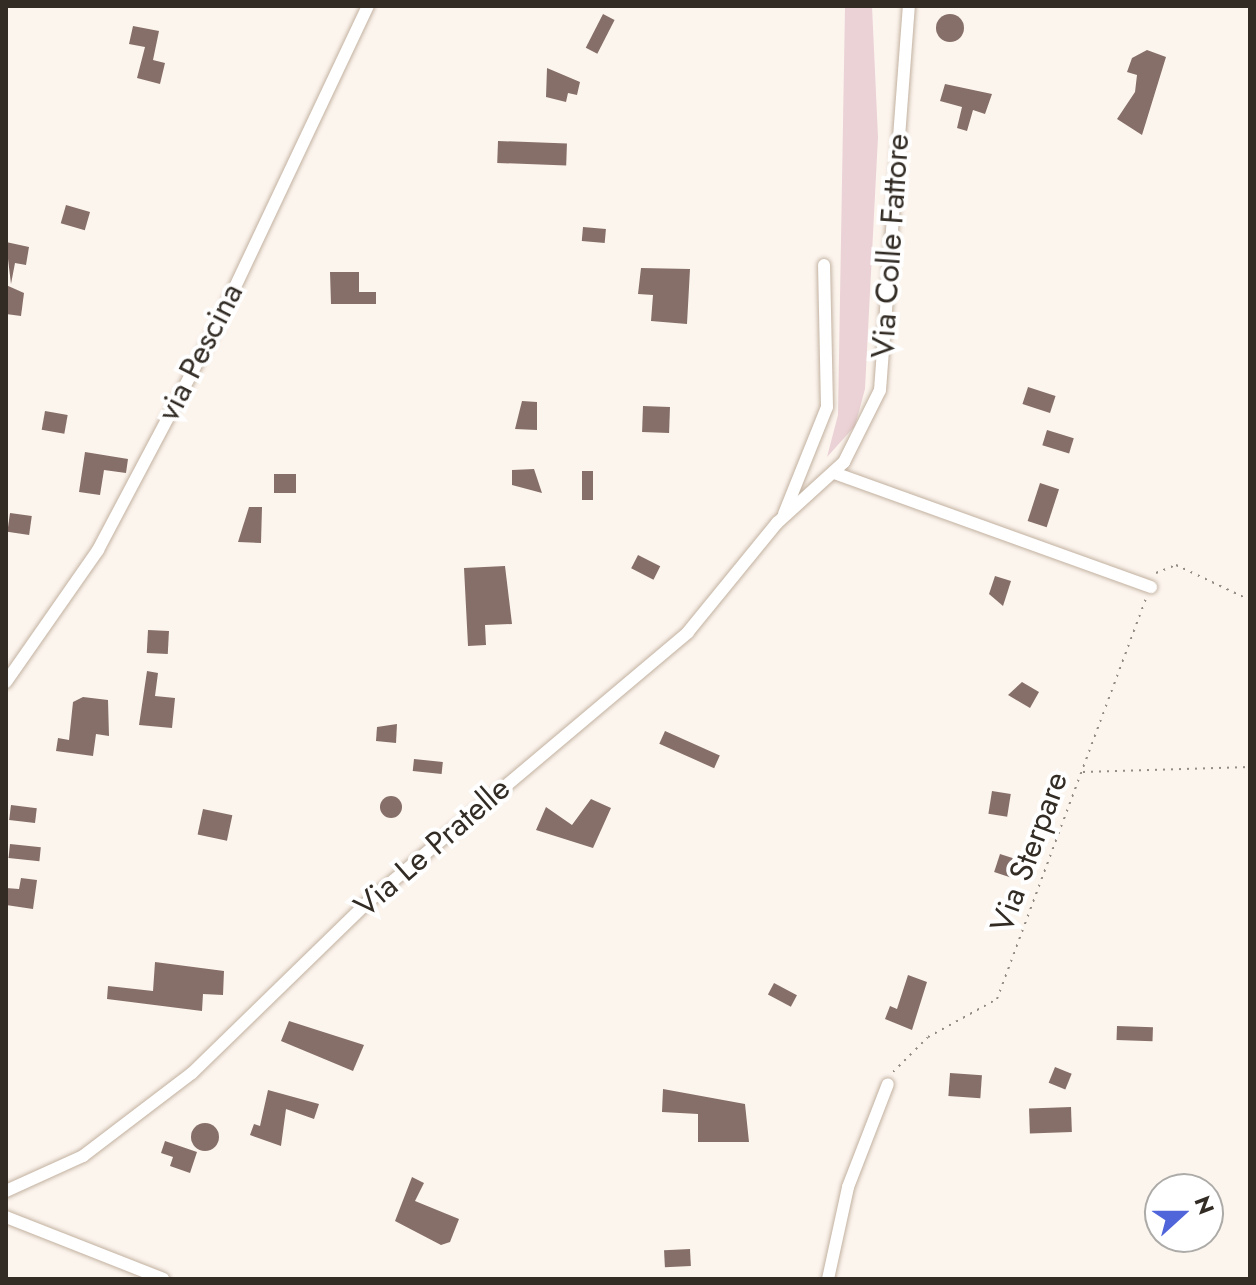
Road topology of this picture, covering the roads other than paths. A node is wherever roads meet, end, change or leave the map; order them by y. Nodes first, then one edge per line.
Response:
1 (368, 6) edge
2 (909, 6) edge
3 (824, 265) dead end
4 (834, 473) junction
5 (782, 517) junction
6 (1151, 587) road end
7 (6, 682) edge
8 (888, 1084) road end
9 (6, 1191) edge
10 (6, 1217) edge
11 (163, 1279) edge
12 (828, 1279) edge

1 - 7 street, via Pescina
2 - 4 street, Via Colle Fattore
3 - 5 street
4 - 5 street, Via Le Pratelle
4 - 6 street
5 - 9 street, Via Le Pratelle
8 - 12 street
10 - 11 street

